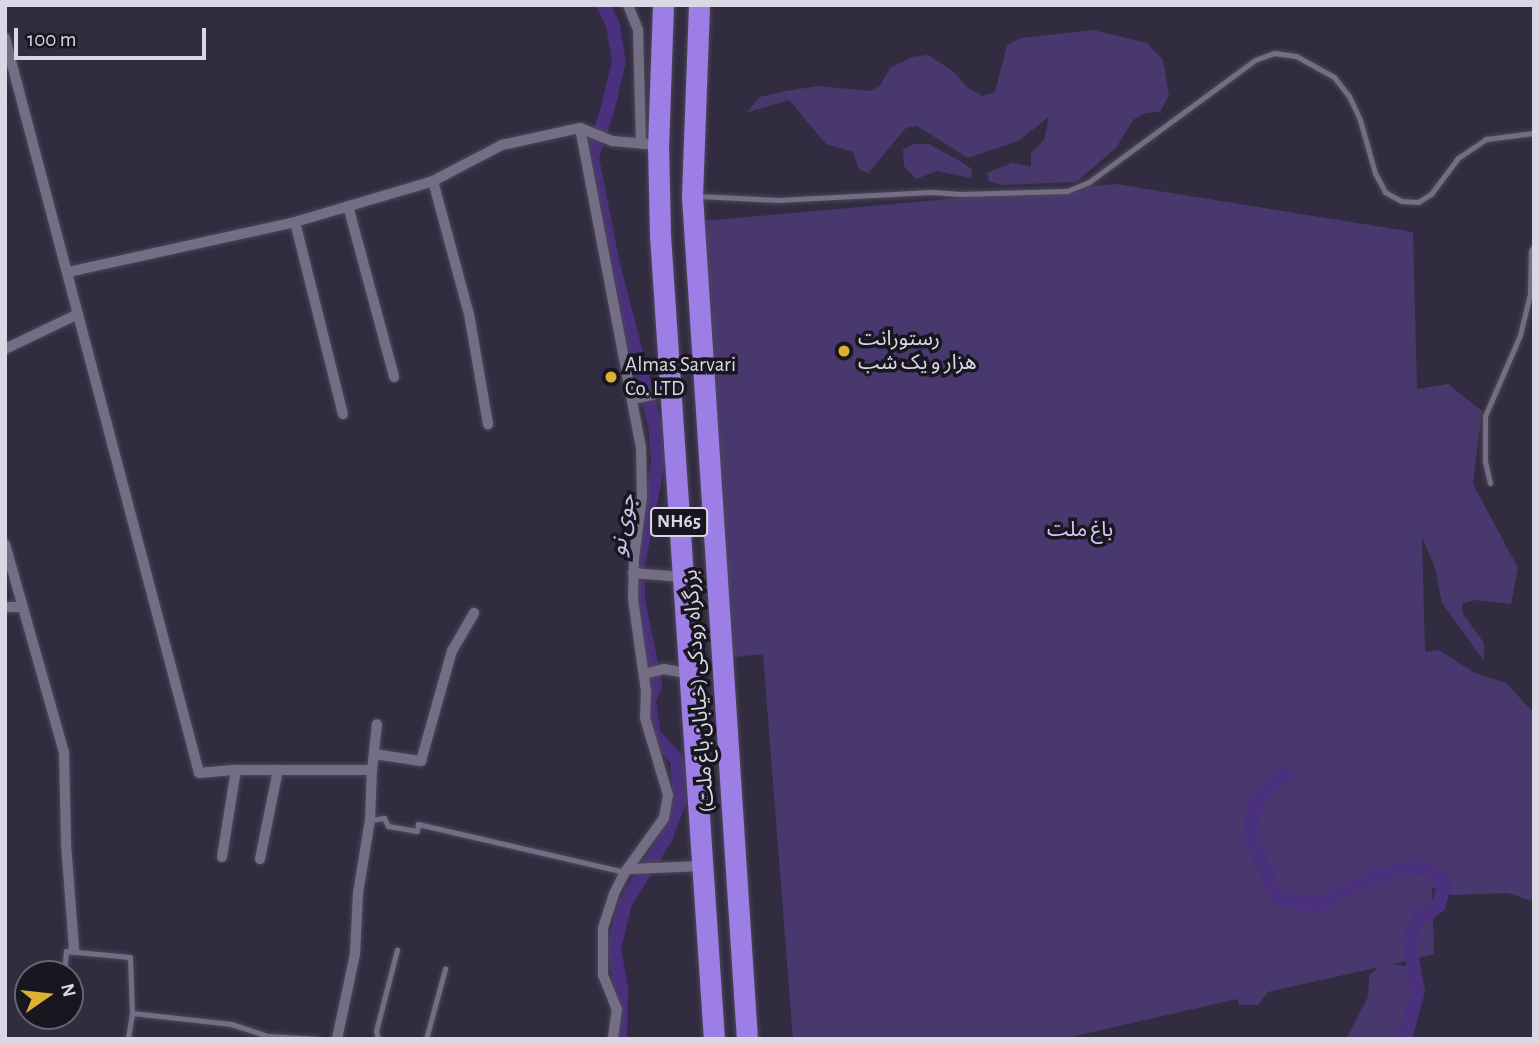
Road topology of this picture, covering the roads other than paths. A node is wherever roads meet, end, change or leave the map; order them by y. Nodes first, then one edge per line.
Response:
1 (628, 5) edge
2 (663, 5) edge
3 (699, 5) edge
4 (5, 38) edge
5 (580, 128) junction
6 (1534, 133) edge
7 (650, 145) junction
8 (433, 181) junction
9 (692, 196) junction
10 (348, 206) junction
11 (295, 222) junction
12 (1534, 246) edge
13 (68, 272) junction
14 (78, 314) junction
15 (5, 349) edge
16 (394, 377) dead end
17 (664, 392) junction
18 (638, 398) junction
19 (343, 414) dead end
20 (488, 424) dead end
21 (1490, 483) dead end
22 (5, 544) edge
23 (635, 574) junction
24 (682, 577) junction
25 (5, 607) edge
26 (22, 607) junction
27 (474, 613) dead end
28 (647, 673) junction
29 (690, 674) junction
30 (377, 724) dead end
31 (374, 754) junction
32 (236, 770) junction
33 (372, 770) junction
34 (278, 771) junction
35 (370, 820) junction
36 (222, 857) dead end
37 (260, 859) dead end
38 (704, 866) junction
39 (627, 871) junction
40 (74, 950) junction
41 (397, 950) dead end
42 (65, 960) edge
43 (445, 969) dead end
44 (132, 1013) junction
45 (128, 1039) edge
46 (318, 1039) edge
47 (337, 1039) edge
48 (378, 1039) edge
49 (426, 1039) edge
50 (613, 1039) edge
51 (714, 1039) edge
52 (747, 1039) edge

1 - 7 street
2 - 7 highway, بزرگراه رودکی (خیابان باغ ملت) / NH65
3 - 9 highway, بزرگراه رودکی (خیابان باغ ملت)
4 - 13 street
5 - 7 street
5 - 8 street
5 - 18 street
6 - 9 lane
7 - 17 highway, بزرگراه رودکی (خیابان باغ ملت) / NH65
8 - 10 street
8 - 20 street
9 - 52 highway, بزرگراه رودکی (خیابان باغ ملت)
10 - 11 street
10 - 16 street
11 - 13 street
11 - 19 street
12 - 21 lane
13 - 14 street
14 - 15 street
14 - 32 street
17 - 18 street
17 - 24 highway, بزرگراه رودکی (خیابان باغ ملت) / NH65
18 - 23 street
22 - 26 street
23 - 24 street
23 - 28 street
24 - 29 highway, بزرگراه رودکی (خیابان باغ ملت) / NH65
25 - 26 street
26 - 40 street
27 - 31 street
28 - 29 street
28 - 39 street
29 - 38 highway, بزرگراه رودکی (خیابان باغ ملت) / NH65
30 - 31 street
31 - 33 street
32 - 34 street
32 - 36 street
33 - 34 street
33 - 35 street
34 - 37 street
35 - 39 lane
35 - 47 street
38 - 39 street
38 - 51 highway, بزرگراه رودکی (خیابان باغ ملت) / NH65
39 - 50 street
40 - 42 lane
40 - 44 lane
41 - 48 lane
43 - 49 lane
44 - 45 lane
44 - 46 lane

